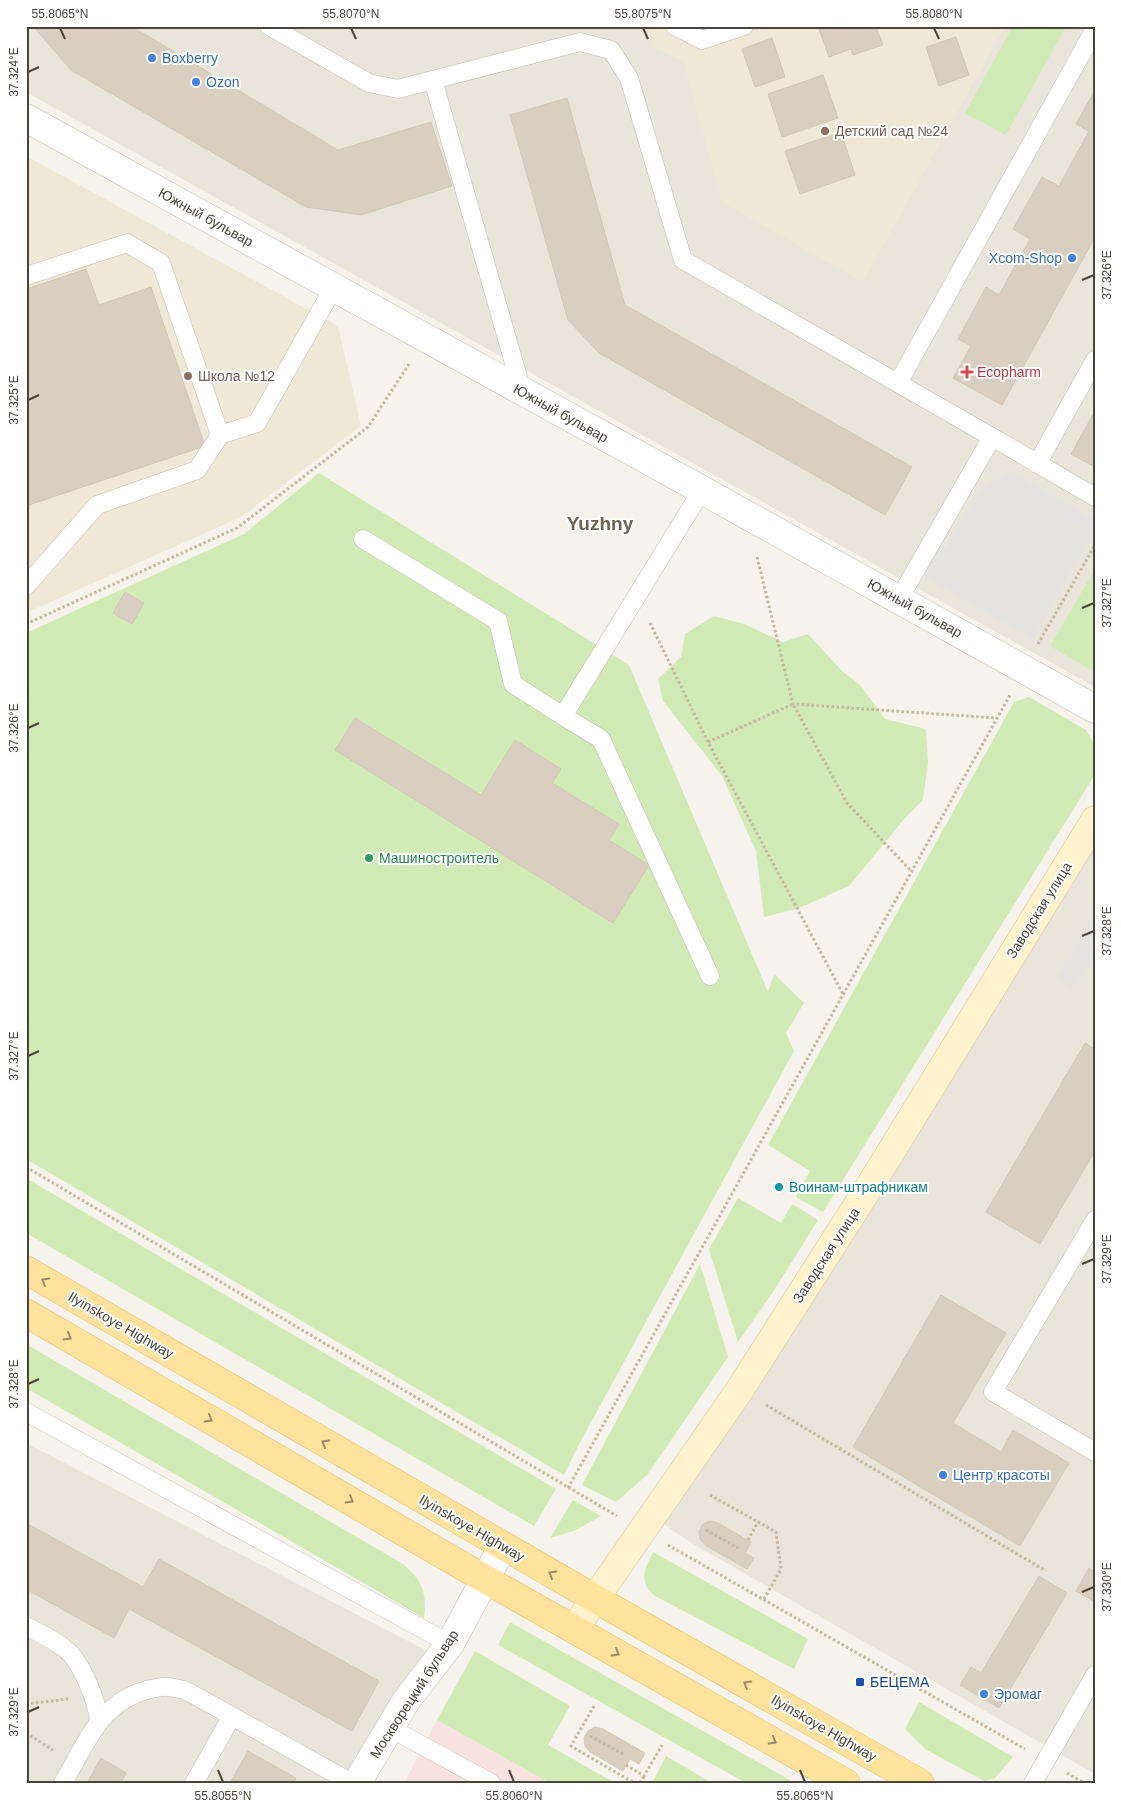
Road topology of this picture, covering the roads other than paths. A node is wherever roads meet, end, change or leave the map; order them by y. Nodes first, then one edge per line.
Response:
1 (269, 26) edge
2 (675, 26) edge
3 (744, 26) edge
4 (1095, 29) edge
5 (433, 80) junction
6 (26, 118) edge
7 (26, 276) edge
8 (334, 287) junction
9 (1095, 360) edge
10 (898, 383) junction
11 (522, 391) junction
12 (220, 435) junction
13 (992, 437) junction
14 (1037, 464) junction
15 (702, 490) junction
16 (1095, 497) edge
17 (364, 538) dead end
18 (26, 586) edge
19 (898, 599) junction
20 (1095, 709) edge
21 (563, 716) junction
22 (1095, 820) edge
23 (710, 976) dead end
24 (1095, 1220) edge
25 (26, 1270) edge
26 (26, 1313) edge
27 (26, 1412) edge
28 (1095, 1452) edge
29 (503, 1546) junction
30 (485, 1579) junction
31 (594, 1598) junction
32 (26, 1626) edge
33 (574, 1629) junction
34 (450, 1644) junction
35 (1095, 1674) edge
36 (232, 1716) junction
37 (99, 1721) junction
38 (390, 1728) junction
39 (64, 1783) edge
40 (194, 1783) edge
41 (352, 1783) edge
42 (357, 1783) edge
43 (490, 1783) edge
44 (846, 1783) edge
45 (920, 1783) edge
46 (1033, 1783) edge

1 - 5 lane
2 - 3 lane
4 - 10 lane
5 - 10 lane
5 - 11 lane
6 - 8 street, Южный бульвар
7 - 12 lane
8 - 11 street, Южный бульвар
8 - 12 lane
9 - 14 lane
10 - 13 lane
11 - 15 street, Южный бульвар
12 - 18 lane
13 - 14 lane
13 - 19 lane
14 - 16 lane
15 - 19 street, Южный бульвар
15 - 21 lane
17 - 21 lane
19 - 20 street, Южный бульвар
21 - 23 lane
22 - 31 street, Заводская улица
24 - 28 lane
29 -> 25 main road, Ilyinskoye Highway
26 -> 30 main road
27 - 34 lane
29 - 30 street, Москворецкий бульвар
31 -> 29 main road, Ilyinskoye Highway
30 - 33 main road
30 - 34 street, Москворецкий бульвар
31 - 33 street, Заводская улица
45 -> 31 main road, Ilyinskoye Highway
32 - 37 lane
33 -> 44 main road
34 - 38 street, Москворецкий бульвар
35 - 46 lane
36 - 37 lane
36 - 40 lane
36 - 41 lane
37 - 39 lane
38 - 42 street, Москворецкий бульвар
38 - 43 lane

